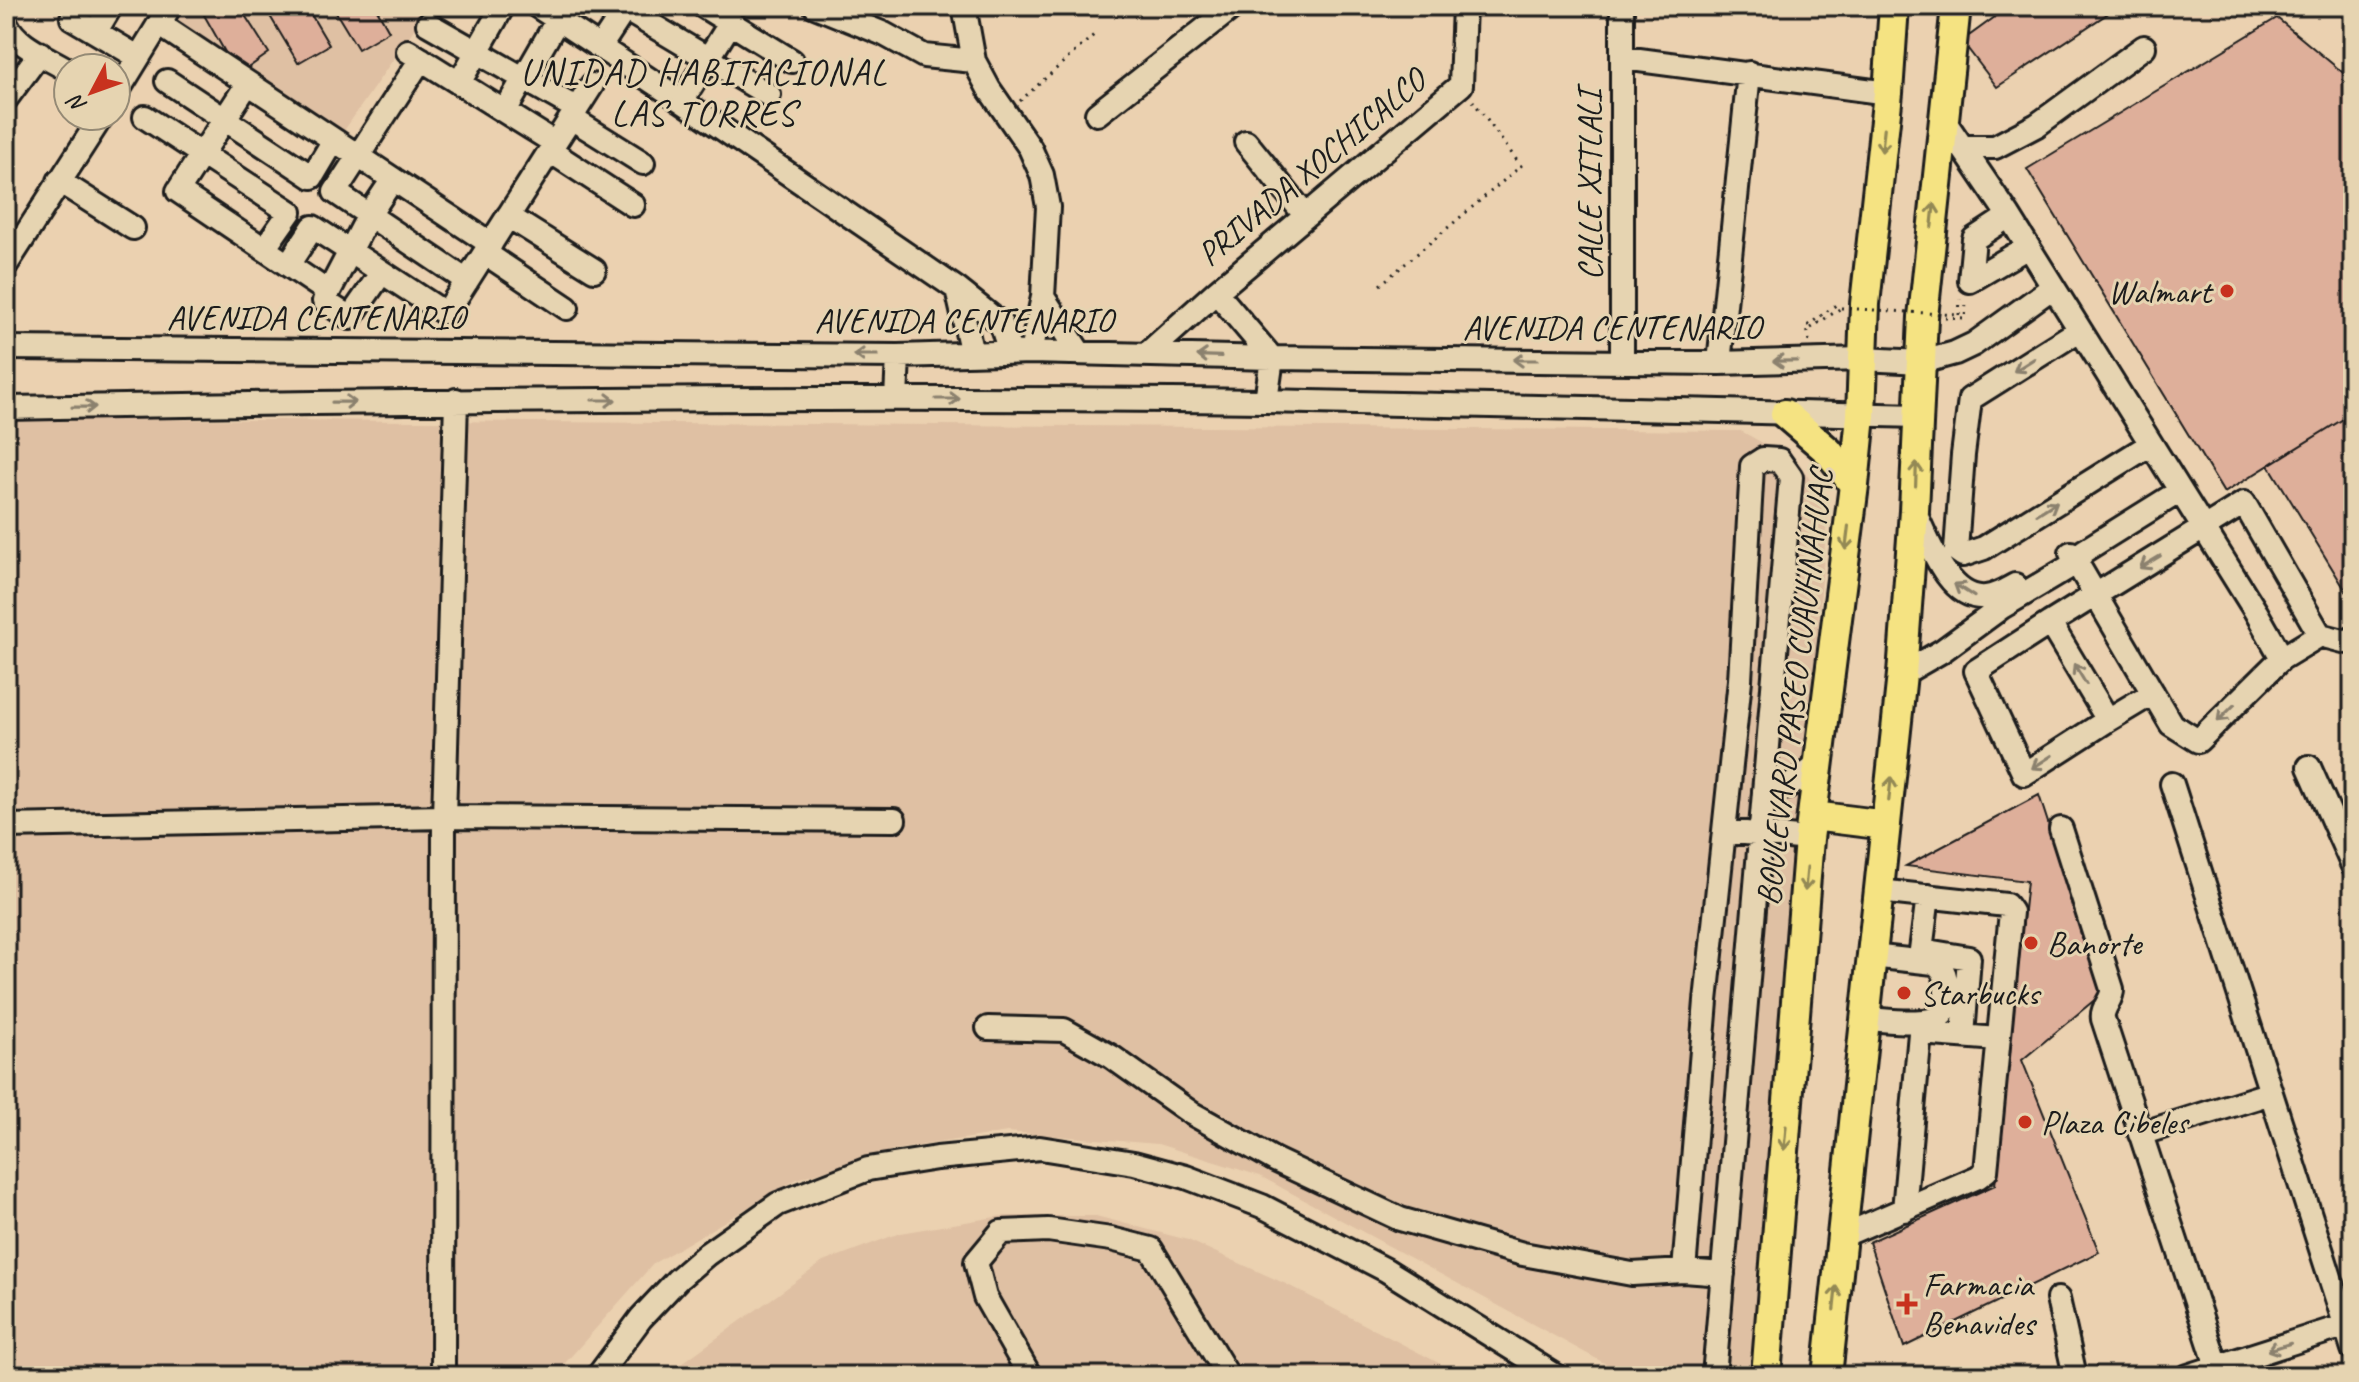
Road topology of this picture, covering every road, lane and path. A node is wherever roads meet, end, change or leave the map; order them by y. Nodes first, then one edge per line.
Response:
1 (11, 6) edge
2 (111, 6) edge
3 (503, 6) edge
4 (537, 6) edge
5 (703, 6) edge
6 (815, 6) edge
7 (964, 6) edge
8 (1234, 6) edge
9 (1464, 6) edge
10 (1622, 6) edge
11 (1894, 6) edge
12 (1956, 6) edge
13 (626, 8) edge
14 (165, 15) edge
15 (6, 16) edge
16 (72, 18) dead end
17 (558, 19) junction
18 (731, 22) junction
19 (6, 23) edge
20 (428, 24) dead end
21 (96, 31) junction
22 (1095, 34) dead end
23 (600, 47) junction
24 (2144, 47) dead end
25 (478, 52) junction
26 (40, 53) junction
27 (138, 57) junction
28 (1624, 58) junction
29 (52, 60) edge
30 (708, 61) junction
31 (792, 61) dead end
32 (974, 61) junction
33 (132, 67) edge
34 (1749, 73) junction
35 (525, 79) junction
36 (167, 81) dead end
37 (248, 83) junction
38 (459, 83) junction
39 (592, 85) dead end
40 (1461, 85) junction
41 (1888, 93) junction
42 (769, 95) dead end
43 (6, 99) edge
44 (682, 101) junction
45 (505, 111) junction
46 (574, 113) junction
47 (1006, 113) junction
48 (1097, 114) dead end
49 (145, 117) dead end
50 (225, 118) junction
51 (1943, 119) junction
52 (91, 132) edge
53 (334, 140) junction
54 (1246, 142) dead end
55 (553, 147) junction
56 (1962, 147) junction
57 (201, 154) junction
58 (359, 156) junction
59 (643, 163) dead end
60 (393, 179) junction
61 (59, 181) junction
62 (633, 205) dead end
63 (369, 215) junction
64 (1305, 215) junction
65 (508, 216) junction
66 (2009, 216) junction
67 (133, 228) dead end
68 (2028, 247) junction
69 (488, 248) junction
70 (264, 249) junction
71 (350, 251) junction
72 (6, 265) edge
73 (288, 265) junction
74 (594, 270) dead end
75 (382, 272) junction
76 (467, 281) junction
77 (1380, 285) dead end
78 (2053, 287) junction
79 (957, 289) junction
80 (328, 292) junction
81 (1216, 292) junction
82 (1043, 297) junction
83 (1853, 306) junction
84 (567, 308) dead end
85 (1965, 319) dead end
86 (2078, 331) junction
87 (6, 348) edge
88 (1020, 352) junction
89 (1079, 352) junction
90 (972, 354) junction
91 (1147, 354) junction
92 (898, 356) junction
93 (1272, 358) junction
94 (1863, 359) junction
95 (1622, 361) junction
96 (1922, 362) junction
97 (1719, 363) junction
98 (896, 399) junction
99 (456, 400) junction
100 (1266, 401) junction
101 (6, 408) edge
102 (1785, 414) junction
103 (1861, 416) junction
104 (1919, 416) junction
105 (2151, 444) junction
106 (1854, 485) junction
107 (2180, 491) junction
108 (1914, 511) junction
109 (2204, 529) junction
110 (2077, 556) junction
111 (2095, 595) junction
112 (2050, 623) junction
113 (2320, 635) junction
114 (2351, 644) edge
115 (2282, 658) junction
116 (1902, 674) junction
117 (2153, 693) junction
118 (2108, 720) junction
119 (1818, 765) junction
120 (2309, 767) dead end
121 (2172, 784) dead end
122 (1764, 790) junction
123 (444, 817) junction
124 (894, 820) dead end
125 (1886, 825) junction
126 (6, 826) edge
127 (1811, 827) junction
128 (2061, 829) dead end
129 (1724, 831) junction
130 (1760, 833) junction
131 (2353, 866) edge
132 (1879, 891) junction
133 (1928, 896) junction
134 (1872, 956) junction
135 (1865, 1019) junction
136 (988, 1028) dead end
137 (1963, 1036) junction
138 (1998, 1039) junction
139 (2271, 1093) junction
140 (2140, 1134) junction
141 (1904, 1210) junction
142 (1842, 1236) junction
143 (1684, 1271) junction
144 (1723, 1274) junction
145 (2058, 1299) dead end
146 (2349, 1324) edge
147 (2353, 1349) edge
148 (2217, 1366) junction
149 (443, 1376) edge
150 (598, 1376) edge
151 (1030, 1376) edge
152 (1228, 1376) edge
153 (1556, 1376) edge
154 (1714, 1376) edge
155 (1766, 1376) edge
156 (1827, 1376) edge
157 (2075, 1376) edge
158 (2188, 1376) edge

1 - 15 street
2 - 21 street
3 - 25 street
4 - 17 street
5 - 18 street
6 - 32 street
7 - 32 street
8 - 48 street
9 - 40 street, PRIVADA XOCHICALCO
10 - 28 street, CALLE XITLALI
11 - 41 main road, BOULEVARD PASEO CUAUHNÁHUAC
12 - 51 main road
13 - 23 street
13 - 30 street
14 - 27 street
14 - 37 street
16 - 21 street
17 - 23 street
17 - 35 street
18 - 30 street
18 - 31 street
19 - 26 street
20 - 25 street
21 - 27 street
22 - 47 path
23 - 44 street
24 - 56 street
25 - 35 street
25 - 38 street
26 - 29 street
26 - 43 street
27 - 33 street
28 - 34 street
28 - 95 street, CALLE XITLALI
30 - 42 street
30 - 44 street
32 - 47 street
34 - 41 street
34 - 97 street
35 - 45 street
35 - 46 street
36 - 50 street
37 - 50 street
37 - 53 street
38 - 45 street
38 - 58 street
39 - 46 street
40 - 64 street, PRIVADA XOCHICALCO
40 - 77 path
41 -> 83 main road, BOULEVARD PASEO CUAUHNÁHUAC
44 - 79 street
45 - 55 street
46 - 55 street
46 - 59 street
47 - 82 street
49 - 57 street
50 - 53 street
50 - 57 street
51 - 56 street
96 -> 51 main road
52 - 61 street
53 - 58 street
54 - 64 street
55 - 62 street
55 - 65 street
56 - 66 street
57 - 70 street
57 - 70 street
58 - 60 street
58 - 63 street
60 - 63 street
60 - 69 street
61 - 67 street
61 - 72 street
63 - 71 street
63 - 76 street
64 - 81 street, PRIVADA XOCHICALCO
65 - 69 street
65 - 74 street
66 - 68 street
66 - 68 street
68 - 78 street
69 - 76 street
69 - 84 street
70 - 73 street
71 - 73 street
71 - 75 street
71 - 80 street
73 - 80 street
75 - 76 street
75 - 80 street
78 - 86 street
78 - 96 street, AVENIDA CENTENARIO
79 - 88 street
79 - 90 street
81 - 91 street, PRIVADA XOCHICALCO
81 - 93 street
82 - 88 street
82 - 89 street
83 - 83 path
83 - 85 path, bridge
83 - 94 main road, BOULEVARD PASEO CUAUHNÁHUAC
86 - 105 street
86 -> 105 street
92 -> 87 street, AVENIDA CENTENARIO
88 - 89 street, AVENIDA CENTENARIO
88 - 90 street, AVENIDA CENTENARIO
89 - 91 street, AVENIDA CENTENARIO
90 - 92 street, AVENIDA CENTENARIO
93 -> 91 street, AVENIDA CENTENARIO
92 - 98 street
95 -> 93 street, AVENIDA CENTENARIO
93 - 100 street
94 - 96 street, AVENIDA CENTENARIO
94 -> 97 street, AVENIDA CENTENARIO
94 - 103 main road, BOULEVARD PASEO CUAUHNÁHUAC
95 - 97 street, AVENIDA CENTENARIO
96 - 104 main road
99 -> 98 street
98 -> 100 street
101 -> 99 street
99 - 123 street
100 - 102 street
102 - 103 street
102 - 106 main road
103 - 104 street
103 - 106 main road, BOULEVARD PASEO CUAUHNÁHUAC
108 -> 104 main road
105 - 107 street
106 -> 119 main road, BOULEVARD PASEO CUAUHNÁHUAC
107 - 109 street
107 - 110 street
110 -> 108 street
108 - 116 main road
109 -> 111 street
109 - 113 street
109 - 115 street
110 - 111 street
110 - 116 street
111 - 112 street
111 - 117 street
118 -> 112 street
118 -> 112 street
113 - 114 street
113 - 115 street
115 -> 117 street
125 -> 116 main road
117 - 118 street
119 - 122 street
119 - 127 main road, BOULEVARD PASEO CUAUHNÁHUAC
120 - 131 street
121 - 139 street
122 - 129 street
122 - 130 street
123 - 124 street
123 - 126 street
123 - 149 street
125 - 127 main road
125 - 132 main road
127 - 130 street
127 -> 155 main road, BOULEVARD PASEO CUAUHNÁHUAC
128 - 140 street
129 - 130 street
129 - 143 street
130 - 144 street
132 - 133 street
132 - 134 main road
133 - 137 street
133 - 138 street
134 - 135 main road
134 - 135 street
135 - 142 main road
136 - 143 street
137 - 138 street
137 - 141 street
138 - 141 street
139 - 140 street
139 - 146 street
140 - 148 street
141 - 142 street
156 -> 142 main road
143 - 144 street
144 - 154 street
145 - 157 street
146 - 147 street
146 -> 148 street
148 - 158 street
150 - 153 street
151 - 152 street

